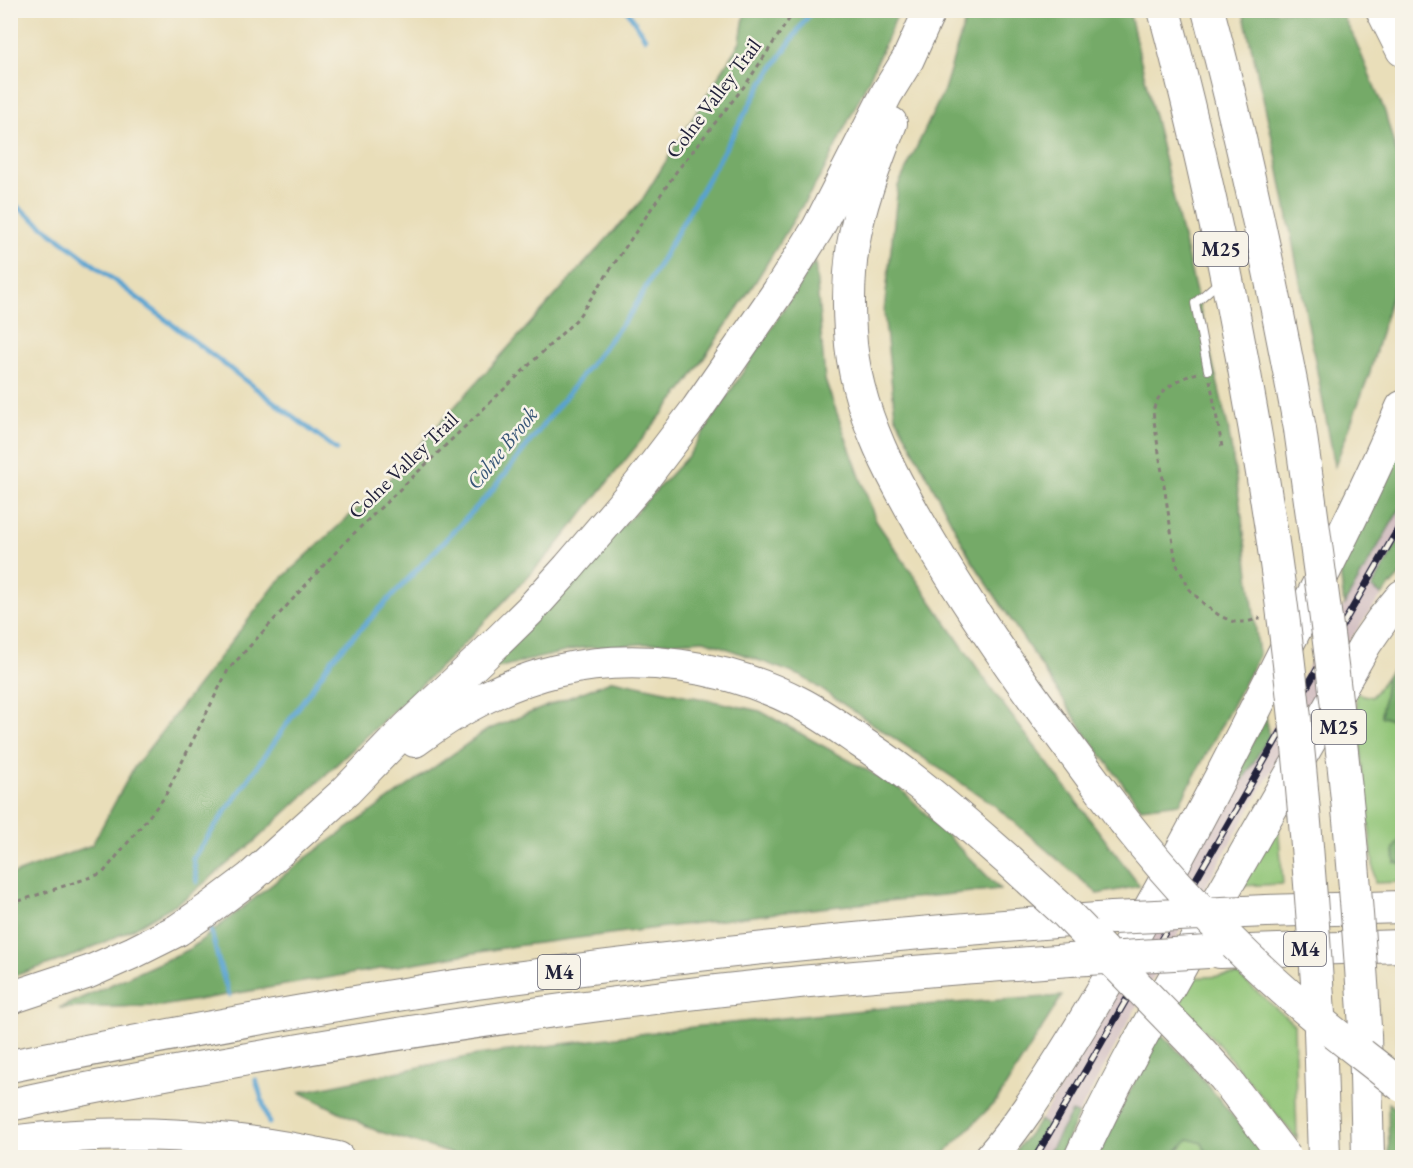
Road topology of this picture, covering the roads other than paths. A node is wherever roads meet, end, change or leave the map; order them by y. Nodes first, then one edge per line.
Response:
1 (930, 10) edge
2 (1164, 10) edge
3 (1208, 10) edge
4 (1382, 10) edge
5 (1402, 50) edge
6 (908, 59) junction
7 (1227, 275) junction
8 (1208, 370) road end
9 (1402, 407) edge
10 (1402, 596) edge
11 (346, 791) junction
12 (1402, 907) edge
13 (1402, 946) edge
14 (10, 998) edge
15 (10, 1066) edge
16 (1402, 1086) edge
17 (10, 1105) edge
18 (10, 1142) edge
19 (338, 1158) edge
20 (990, 1158) edge
21 (1080, 1158) edge
22 (1286, 1158) edge
23 (1324, 1158) edge
24 (1368, 1158) edge

1 - 6 highway
2 - 7 highway, M25
3 - 24 highway, M25, bridge
4 - 5 highway
6 - 11 highway
6 - 16 highway, bridge
7 - 8 lane
7 - 23 highway, M25, bridge
9 - 20 highway
10 - 21 highway
11 - 14 highway
11 - 22 highway, bridge
12 - 15 highway, M4, bridge
13 - 17 highway, M4, bridge
18 - 19 highway

